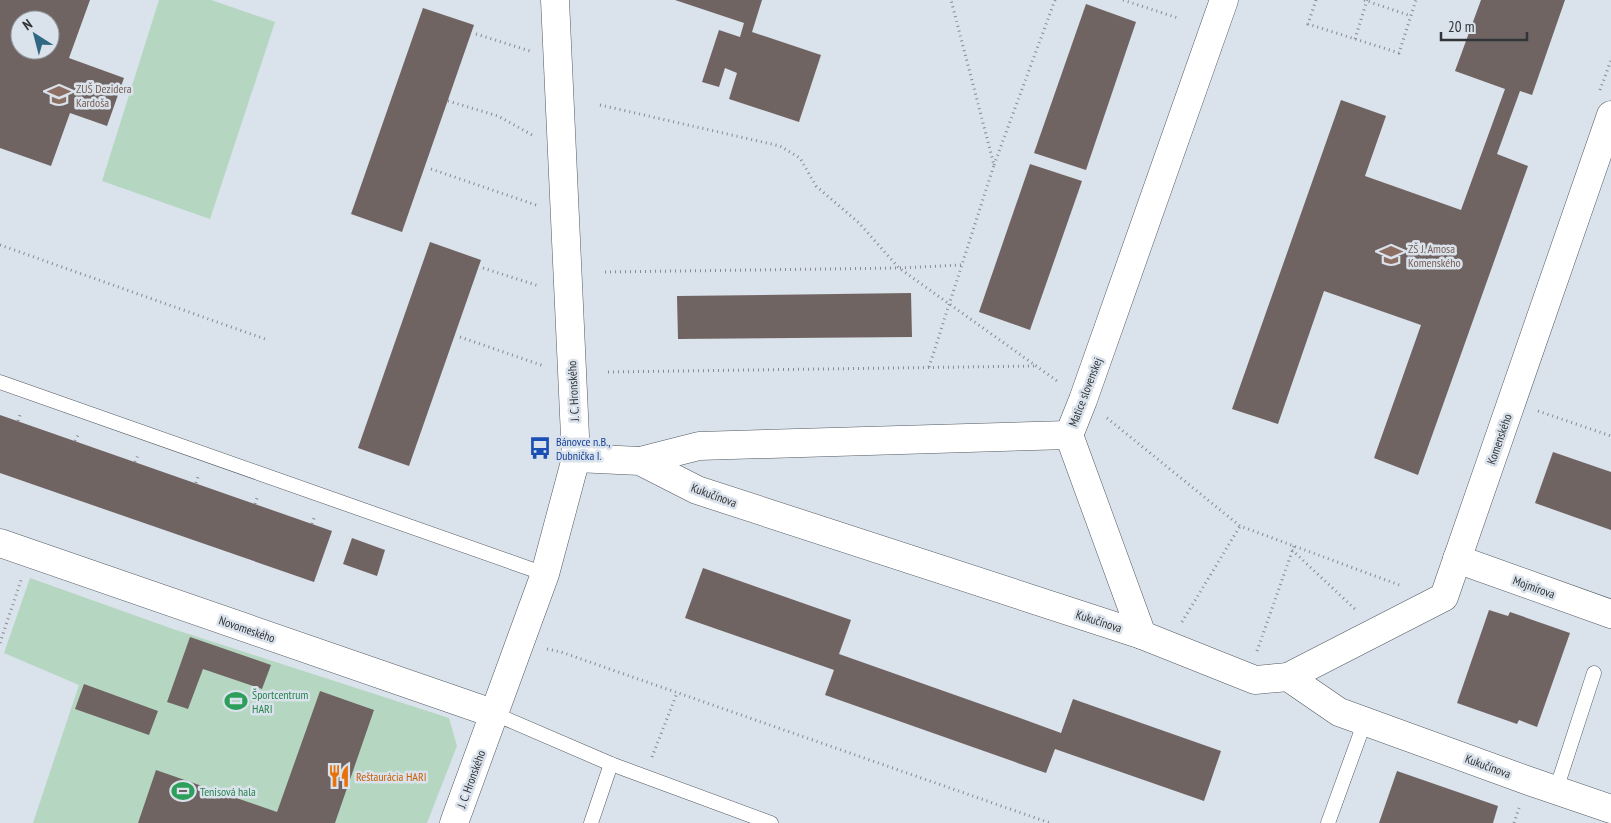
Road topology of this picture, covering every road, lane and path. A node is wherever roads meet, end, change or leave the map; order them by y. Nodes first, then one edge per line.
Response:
1 (555, 0) edge
2 (951, 0) edge
3 (1055, 0) edge
4 (1123, 0) edge
5 (1224, 0) edge
6 (1316, 0) edge
7 (1366, 0) edge
8 (1416, 0) edge
9 (1411, 16) junction
10 (1178, 18) dead end
11 (476, 34) dead end
12 (1355, 39) junction
13 (535, 53) dead end
14 (448, 101) dead end
15 (600, 105) dead end
16 (1611, 115) edge
17 (539, 138) dead end
18 (994, 165) junction
19 (431, 169) dead end
20 (541, 206) dead end
21 (0, 246) edge
22 (962, 265) junction
23 (483, 268) dead end
24 (899, 268) junction
25 (605, 272) dead end
26 (545, 287) dead end
27 (950, 303) junction
28 (460, 337) dead end
29 (265, 339) dead end
30 (1036, 366) junction
31 (547, 367) dead end
32 (929, 368) junction
33 (608, 372) dead end
34 (0, 382) edge
35 (1083, 400) junction
36 (1511, 402) junction
37 (20, 415) dead end
38 (18, 421) dead end
39 (1069, 435) junction
40 (78, 436) dead end
41 (1611, 436) edge
42 (76, 441) dead end
43 (138, 457) dead end
44 (576, 458) junction
45 (135, 462) dead end
46 (640, 462) junction
47 (198, 478) dead end
48 (196, 483) dead end
49 (257, 498) dead end
50 (255, 504) dead end
51 (315, 517) dead end
52 (312, 524) dead end
53 (1240, 526) junction
54 (0, 543) edge
55 (1294, 546) junction
56 (1292, 550) junction
57 (30, 554) junction
58 (1457, 559) junction
59 (545, 574) junction
60 (1409, 589) dead end
61 (1357, 611) dead end
62 (1611, 614) edge
63 (1180, 625) dead end
64 (1142, 635) junction
65 (520, 642) junction
66 (0, 643) edge
67 (1256, 652) dead end
68 (1594, 673) dead end
69 (1288, 677) junction
70 (677, 693) junction
71 (495, 714) junction
72 (1365, 721) junction
73 (611, 764) junction
74 (645, 776) junction
75 (1556, 790) junction
76 (1611, 809) edge
77 (454, 823) edge
78 (591, 823) edge
79 (771, 823) edge
80 (1050, 823) edge
81 (1328, 823) edge

1 - 44 street, J. C. Hronského
2 - 18 path
3 - 18 path
4 - 10 path
5 - 35 street, Matice slovenskej
6 - 12 path
7 - 9 path
7 - 12 path
8 - 9 path
9 - 12 path
11 - 13 path
14 - 17 path
15 - 24 path
16 - 36 street, Komenského
18 - 22 path
19 - 20 path
21 - 29 path
22 - 24 path
22 - 27 path
23 - 26 path
24 - 25 path
24 - 27 path
27 - 30 path
27 - 32 path
28 - 31 path
30 - 32 path
30 - 35 path
32 - 33 path
34 - 59 lane
35 - 39 street, Matice slovenskej
35 - 53 path
36 - 41 path
36 - 58 street, Komenského
37 - 38 path
39 - 46 street, Matice slovenskej
39 - 64 street
40 - 42 path
43 - 45 path
44 - 46 street, Kukučínova
44 - 59 street, J. C. Hronského
46 - 64 street, Kukučínova
47 - 48 path
49 - 50 path
51 - 52 path
53 - 55 path
53 - 63 path
54 - 57 street, Novomeského
55 - 56 path
55 - 60 path
56 - 61 path
56 - 67 path
57 - 66 path
57 - 71 street, Novomeského
58 - 62 street, Mojmírova
58 - 69 street, Komenského
59 - 65 street, J. C. Hronského
64 - 69 street, Kukučínova
65 - 70 path
65 - 71 street, J. C. Hronského
68 - 75 lane
69 - 72 street, Kukučínova
70 - 74 path
70 - 80 path
71 - 73 lane
71 - 77 street, J. C. Hronského
72 - 75 street, Kukučínova
72 - 81 lane
73 - 74 lane
73 - 78 lane
74 - 79 lane
75 - 76 street, Kukučínova

